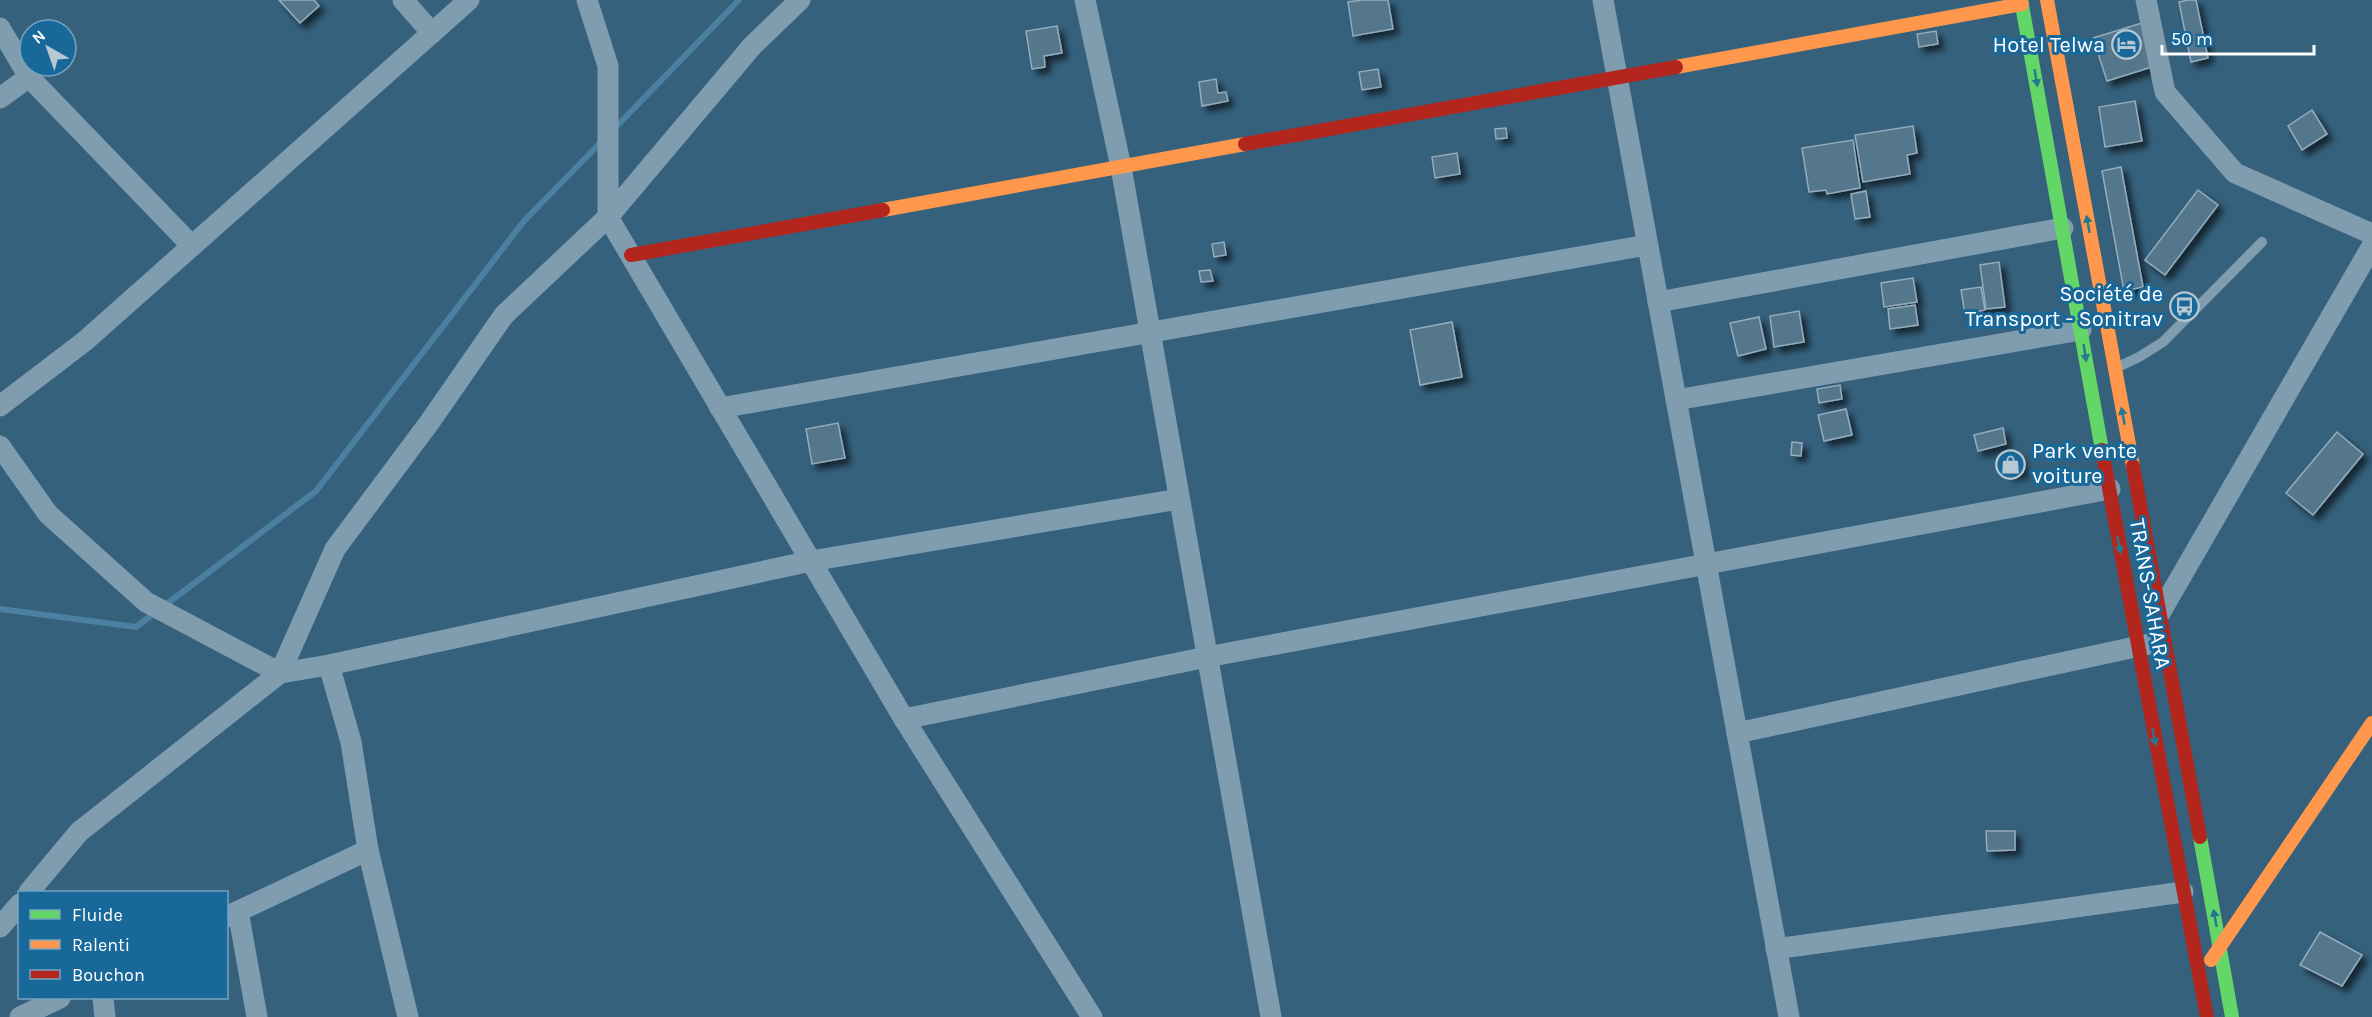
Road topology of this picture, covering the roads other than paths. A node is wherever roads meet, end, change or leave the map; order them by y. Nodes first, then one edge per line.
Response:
1 (403, 0) edge
2 (469, 0) edge
3 (587, 0) edge
4 (800, 0) edge
5 (1085, 0) edge
6 (1603, 0) edge
7 (2038, 0) edge
8 (2047, 0) edge
9 (2146, 0) edge
10 (2021, 2) edge
11 (0, 28) edge
12 (432, 33) junction
13 (18, 58) edge
14 (1617, 77) junction
15 (28, 78) edge
16 (30, 78) edge
17 (0, 98) edge
18 (1121, 167) junction
19 (608, 217) junction
20 (2063, 228) junction
21 (2372, 234) edge
22 (2262, 242) dead end
23 (1647, 245) junction
24 (192, 246) junction
25 (2372, 246) edge
26 (631, 255) junction
27 (1658, 302) junction
28 (2081, 330) junction
29 (1150, 332) junction
30 (2102, 372) junction
31 (1676, 400) junction
32 (0, 406) edge
33 (720, 408) junction
34 (0, 446) edge
35 (2110, 489) junction
36 (1179, 499) junction
37 (811, 561) junction
38 (1706, 566) junction
39 (2160, 613) junction
40 (2166, 642) junction
41 (2137, 646) junction
42 (1207, 657) junction
43 (329, 665) junction
44 (280, 674) junction
45 (904, 719) junction
46 (2372, 723) edge
47 (1737, 733) junction
48 (368, 849) junction
49 (30, 891) edge
50 (2183, 892) junction
51 (18, 906) edge
52 (232, 914) edge
53 (0, 927) edge
54 (1776, 949) junction
55 (2220, 949) junction
56 (2201, 974) junction
57 (58, 999) edge
58 (103, 999) edge
59 (20, 1017) edge
60 (105, 1017) edge
61 (257, 1017) edge
62 (408, 1017) edge
63 (1092, 1017) edge
64 (1271, 1017) edge
65 (1789, 1017) edge
66 (2208, 1017) edge
67 (2232, 1017) edge

1 - 12 street
2 - 12 street
3 - 19 street
4 - 19 street
5 - 18 street
6 - 14 street
7 - 10 main road
30 -> 8 main road, TRANS-SAHARA
9 - 21 street
10 - 14 main road
10 -> 20 main road, TRANS-SAHARA
11 - 13 street
12 - 24 street
14 - 18 main road
14 - 23 street
15 - 17 street
16 - 24 street
18 - 26 main road
18 - 29 street
19 - 26 street
19 - 44 street
20 - 27 street
20 - 28 main road, TRANS-SAHARA
22 - 30 lane
23 - 27 street
23 - 29 street
24 - 32 street
25 - 39 street
26 - 33 street
27 - 31 street
28 -> 30 main road, TRANS-SAHARA
28 - 31 street
29 - 33 street
29 - 36 street
30 - 35 main road, TRANS-SAHARA
39 -> 30 main road, TRANS-SAHARA
31 - 38 street
33 - 37 street
34 - 44 street
35 - 38 street
35 -> 41 main road, TRANS-SAHARA
36 - 37 street
36 - 42 street
37 - 43 street
37 - 45 street
38 - 42 street
38 - 47 street
39 - 40 main road, TRANS-SAHARA
40 - 41 street
55 -> 40 main road, TRANS-SAHARA
41 - 47 street
41 -> 50 main road, TRANS-SAHARA
42 - 45 street
42 - 64 street
43 - 44 street
43 - 48 street
44 - 49 street
45 - 63 street
46 - 55 main road
47 - 54 street
48 - 52 street
48 - 62 street
50 - 54 street
50 - 56 main road, TRANS-SAHARA
51 - 53 street
52 - 61 street
54 - 65 street
55 - 56 main road
55 - 67 main road, TRANS-SAHARA
56 - 66 main road, TRANS-SAHARA
57 - 59 street
58 - 60 street

